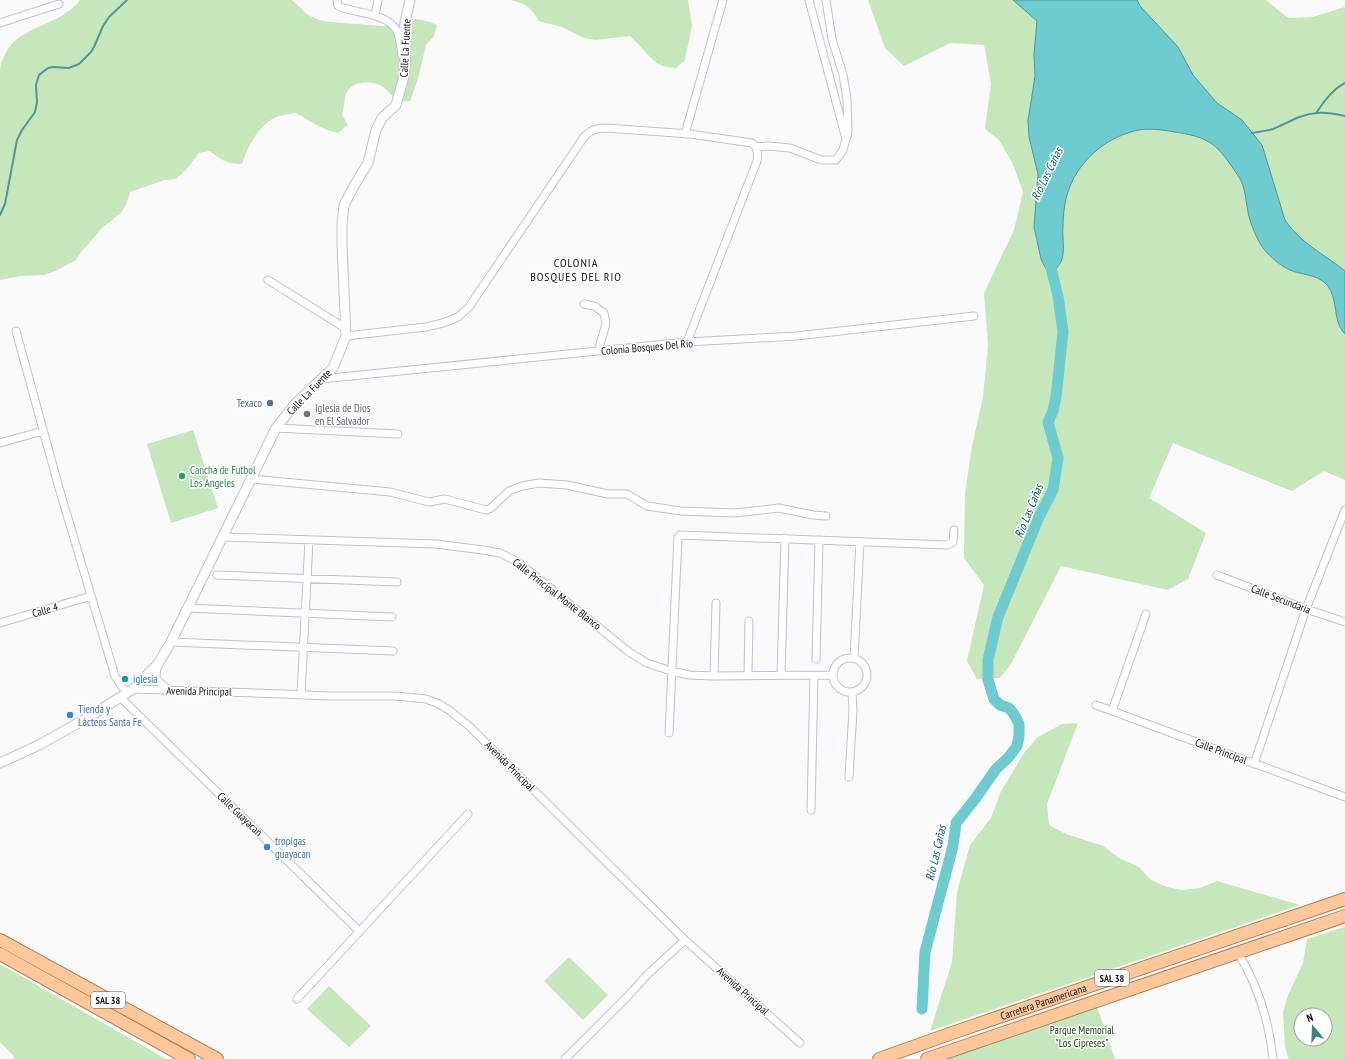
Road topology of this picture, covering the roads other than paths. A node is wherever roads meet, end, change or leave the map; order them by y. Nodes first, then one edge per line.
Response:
1 (337, 0) edge
2 (378, 0) edge
3 (410, 0) edge
4 (723, 0) edge
5 (809, 0) edge
6 (826, 0) edge
7 (59, 4) dead end
8 (375, 16) junction
9 (0, 23) edge
10 (405, 67) junction
11 (685, 134) junction
12 (846, 139) junction
13 (756, 147) junction
14 (268, 280) dead end
15 (584, 304) dead end
16 (974, 316) dead end
17 (16, 331) dead end
18 (345, 332) junction
19 (687, 342) junction
20 (598, 351) junction
21 (321, 379) junction
22 (276, 428) junction
23 (43, 431) junction
24 (398, 434) dead end
25 (0, 443) edge
26 (250, 479) junction
27 (1345, 510) edge
28 (826, 516) dead end
29 (954, 530) dead end
30 (222, 537) junction
31 (785, 538) junction
32 (310, 540) junction
33 (819, 540) junction
34 (860, 542) junction
35 (218, 575) dead end
36 (1217, 575) dead end
37 (308, 578) junction
38 (397, 582) dead end
39 (91, 596) junction
40 (716, 603) dead end
41 (187, 608) junction
42 (1306, 609) junction
43 (306, 614) junction
44 (1146, 614) dead end
45 (392, 617) dead end
46 (749, 621) dead end
47 (1345, 622) edge
48 (0, 623) edge
49 (171, 642) junction
50 (304, 647) junction
51 (393, 651) dead end
52 (854, 658) junction
53 (816, 659) dead end
54 (158, 664) junction
55 (671, 671) junction
56 (748, 675) junction
57 (781, 675) junction
58 (833, 675) junction
59 (714, 676) junction
60 (814, 676) junction
61 (169, 690) junction
62 (127, 693) junction
63 (852, 693) junction
64 (301, 695) junction
65 (1096, 705) dead end
66 (1112, 711) junction
67 (669, 733) dead end
68 (0, 763) edge
69 (1254, 764) junction
70 (849, 777) dead end
71 (1345, 797) edge
72 (811, 810) dead end
73 (468, 814) dead end
74 (1345, 899) edge
75 (1345, 916) edge
76 (1274, 923) junction
77 (360, 931) junction
78 (1280, 939) junction
79 (0, 940) edge
80 (685, 940) junction
81 (1238, 953) junction
82 (0, 954) edge
83 (296, 999) dead end
84 (800, 1043) dead end
85 (189, 1059) edge
86 (217, 1059) edge
87 (565, 1059) edge
88 (879, 1059) edge
89 (927, 1059) edge
90 (1273, 1059) edge

1 - 8 street
2 - 8 street
3 - 10 street, Calle La Fuente
4 - 11 street
5 - 12 street
6 - 12 street
7 - 9 street
8 - 10 street
10 - 18 street, Calle La Fuente
11 - 13 street
11 - 18 street
12 - 13 street
13 - 19 street
14 - 18 street
15 - 20 street
16 - 19 street, Colonia Bosques Del Rio
17 - 23 street, Calle Guayacan
18 - 21 street, Calle La Fuente
19 - 20 street, Colonia Bosques Del Rio
20 - 21 street, Colonia Bosques Del Rio
21 - 22 street, Calle La Fuente
22 - 24 street
22 - 26 street, Calle La Fuente
23 - 25 street
23 - 39 street, Calle Guayacan
26 - 28 street
26 - 30 street, Calle La Fuente
27 - 42 street
29 - 34 street
30 - 32 street, Calle Principal Monte Blanco
30 - 41 street, Calle La Fuente
31 - 33 street
31 - 55 street
31 - 57 street
32 - 37 street
32 - 55 street, Calle Principal Monte Blanco
33 - 34 street
33 - 53 street
34 - 52 street
35 - 37 street
36 - 42 street, Calle Secundaria
37 - 38 street
37 - 43 street
39 - 48 street, Calle 4
39 - 62 street, Calle Guayacan
40 - 59 street
41 - 43 street
41 - 49 street, Calle La Fuente
42 - 47 street, Calle Secundaria
42 - 69 street
43 - 45 street
43 - 50 street
44 - 66 street
46 - 56 street
49 - 50 street
49 - 54 street, Calle La Fuente
50 - 51 street
50 - 64 street
52 - 58 street
52 - 63 street
54 - 61 street
54 - 62 street, Calle La Fuente
55 - 59 street, Calle Principal Monte Blanco
55 - 67 street
56 - 57 street, Calle Principal Monte Blanco
56 - 59 street, Calle Principal Monte Blanco
57 - 60 street, Calle Principal Monte Blanco
58 - 60 street, Calle Principal Monte Blanco
58 - 63 street
60 - 72 street
61 - 62 street, Avenida Principal
61 - 64 street, Avenida Principal
62 - 68 street, Calle La Fuente
62 - 77 street, Calle Guayacan
63 - 70 street
64 - 80 street, Avenida Principal
65 - 66 street, Calle Principal
66 - 69 street, Calle Principal
69 - 71 street, Calle Principal
73 - 77 street
74 - 76 highway, Carretera Panamericana / SAL 38
75 - 78 highway, Carretera Panamericana / SAL 38
76 - 78 highway
76 - 88 highway, Carretera Panamericana / SAL 38
77 - 83 street
78 - 81 highway, Carretera Panamericana / SAL 38
79 - 86 highway, SAL 38
80 - 84 street, Avenida Principal
80 - 87 street
81 - 89 highway, Carretera Panamericana / SAL 38
81 - 90 street
82 - 85 highway, SAL 38

